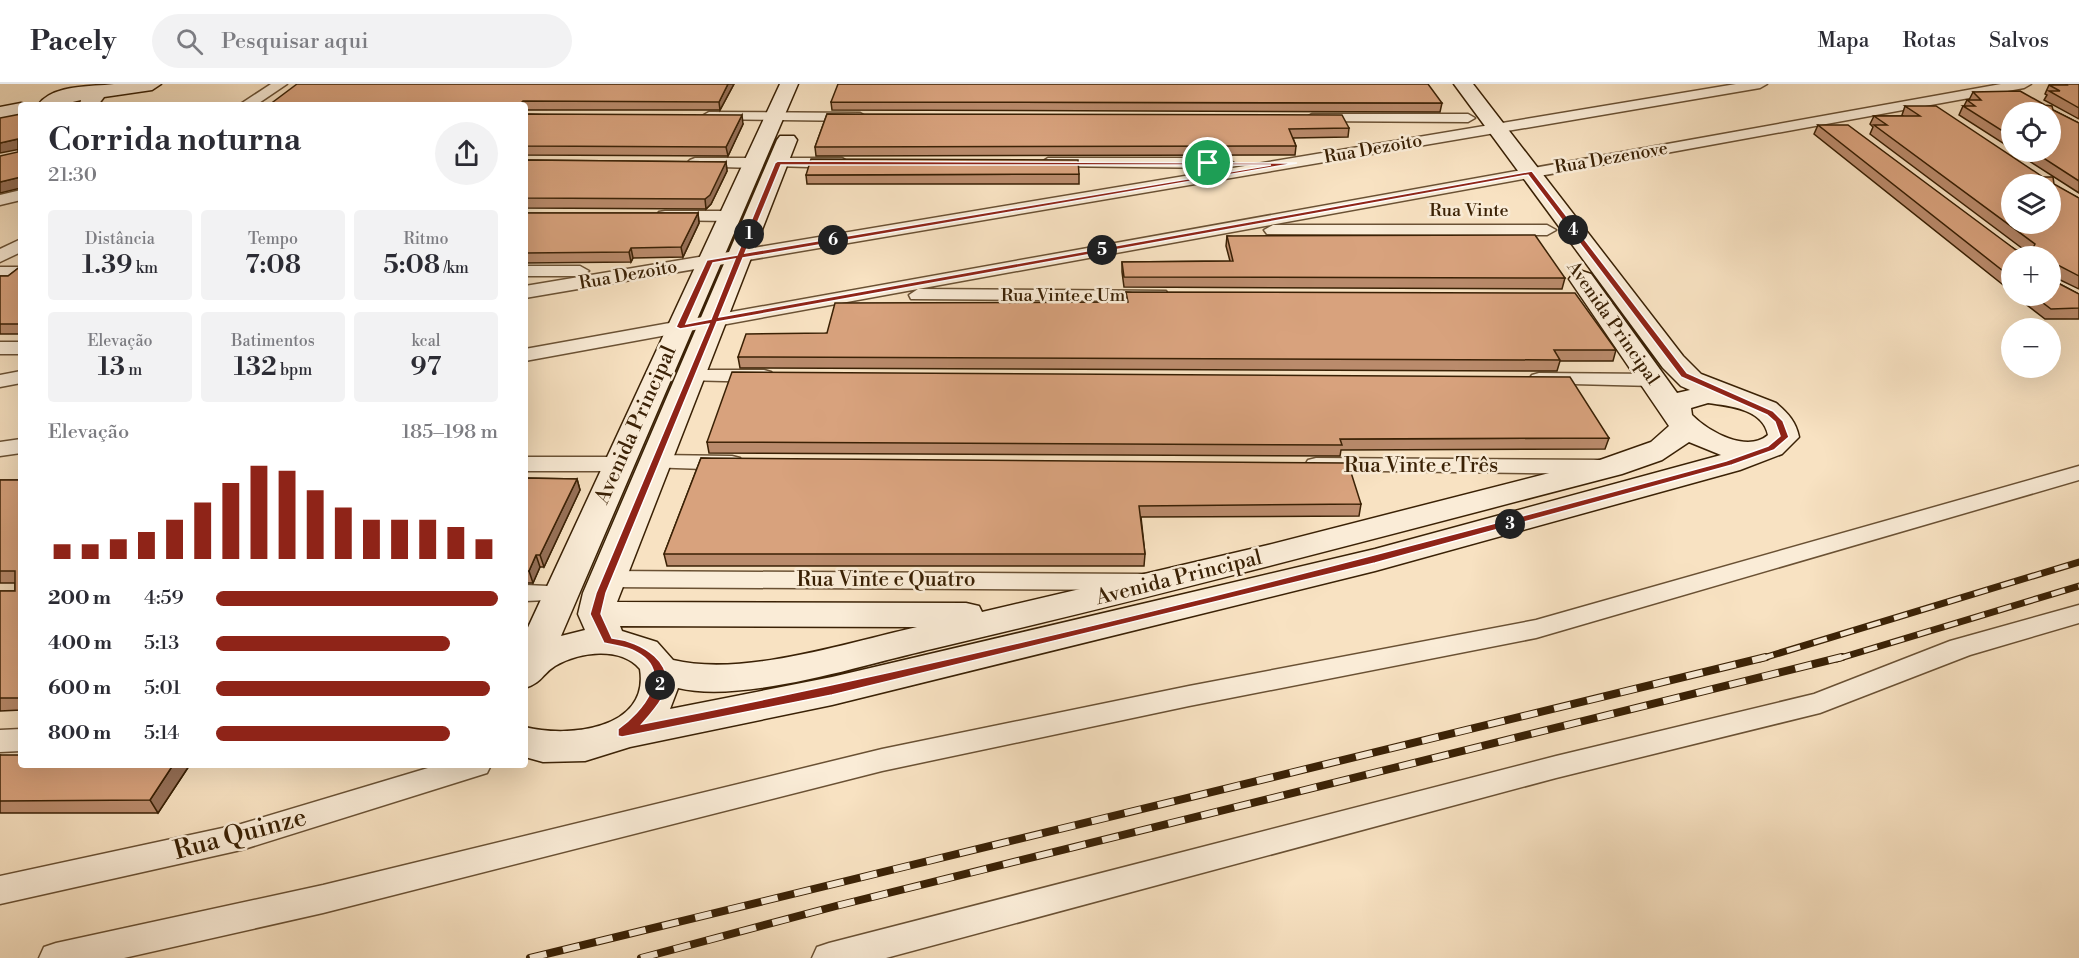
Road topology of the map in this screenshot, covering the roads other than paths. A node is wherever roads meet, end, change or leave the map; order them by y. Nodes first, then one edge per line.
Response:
1 (152, 84) edge
2 (280, 84) edge
3 (789, 84) edge
4 (810, 84) edge
5 (1444, 84) edge
6 (1463, 84) edge
7 (1760, 84) edge
8 (2021, 90) edge
9 (88, 101) edge
10 (51, 102) edge
11 (251, 102) edge
12 (1927, 102) junction
13 (18, 110) edge
14 (0, 113) edge
15 (1946, 114) edge
16 (18, 116) edge
17 (691, 116) edge
18 (786, 117) junction
19 (881, 117) edge
20 (1300, 118) edge
21 (1836, 118) junction
22 (0, 119) edge
23 (1481, 126) junction
24 (1854, 132) edge
25 (674, 163) edge
26 (766, 163) junction
27 (862, 163) edge
28 (1030, 163) edge
29 (1294, 163) junction
30 (1520, 175) junction
31 (18, 196) edge
32 (0, 200) edge
33 (650, 216) edge
34 (730, 216) junction
35 (1547, 230) junction
36 (1211, 231) junction
37 (18, 246) edge
38 (740, 256) junction
39 (0, 257) edge
40 (710, 261) junction
41 (650, 271) junction
42 (0, 272) edge
43 (18, 272) edge
44 (528, 272) edge
45 (528, 291) edge
46 (855, 295) junction
47 (1177, 295) edge
48 (1570, 295) edge
49 (1594, 295) junction
50 (714, 321) junction
51 (680, 327) junction
52 (0, 348) edge
53 (18, 348) edge
54 (528, 354) edge
55 (691, 376) junction
56 (786, 376) edge
57 (18, 378) edge
58 (1523, 379) edge
59 (1654, 380) junction
60 (0, 381) edge
61 (1743, 400) junction
62 (1681, 422) junction
63 (18, 446) edge
64 (1771, 448) junction
65 (0, 449) edge
66 (656, 462) junction
67 (751, 463) edge
68 (0, 464) edge
69 (18, 464) edge
70 (528, 464) edge
71 (619, 464) junction
72 (1288, 465) edge
73 (1611, 467) junction
74 (2079, 473) edge
75 (607, 579) junction
76 (1165, 582) junction
77 (528, 593) edge
78 (562, 593) junction
79 (2079, 614) edge
80 (1028, 615) junction
81 (602, 627) junction
82 (528, 667) edge
83 (528, 670) edge
84 (658, 670) junction
85 (622, 733) junction
86 (18, 740) edge
87 (0, 741) edge
88 (531, 748) edge
89 (466, 768) edge
90 (0, 890) edge
91 (57, 958) edge
92 (829, 958) edge

1 - 9 street
2 - 11 street
3 - 18 street, Avenida Principal
4 - 18 street, Avenida Principal
5 - 23 street, Avenida Principal
6 - 23 street, Avenida Principal
7 - 23 street, Rua Dezoito
8 - 12 street, Rua Dezenove
9 - 10 street
12 - 15 street
12 - 21 street, Rua Dezenove
13 - 14 street
16 - 22 street
17 - 18 street
18 - 19 street
18 - 26 street, Avenida Principal
20 - 23 street
21 - 24 street
21 - 30 street, Rua Dezenove
23 - 29 street, Rua Dezoito
23 - 30 street, Avenida Principal
25 - 26 street
26 - 27 street
26 - 34 street, Avenida Principal
26 - 38 street, Avenida Principal
28 - 29 street
29 - 38 street, Rua Dezoito
30 - 35 street, Avenida Principal
30 - 36 street, Rua Dezenove
30 - 61 street, Avenida Principal
31 - 32 street
33 - 34 street
34 - 40 street, Avenida Principal
35 - 36 street, Rua Vinte
35 - 49 street, Avenida Principal
36 - 46 street, Rua Dezenove
37 - 39 street
38 - 40 street, Rua Dezoito
38 - 50 street, Avenida Principal
40 - 41 street, Rua Dezoito
40 - 51 street, Avenida Principal
41 - 44 street
41 - 45 street, Rua Dezoito
42 - 43 street
46 - 47 street, Rua Vinte e Um
46 - 50 street, Rua Dezenove
48 - 49 street
49 - 59 street, Avenida Principal
50 - 51 street, Rua Dezenove
50 - 55 street, Avenida Principal
51 - 54 street, Rua Dezenove
51 - 71 street, Avenida Principal
52 - 53 street
55 - 56 street
55 - 66 street, Avenida Principal
57 - 60 street
58 - 59 street
59 - 62 street, Avenida Principal
61 - 62 street, Avenida Principal
61 - 64 street, Avenida Principal
62 - 64 street, Avenida Principal
62 - 73 street, Avenida Principal
63 - 65 street
64 - 85 street, Avenida Principal
66 - 67 street
66 - 75 street, Avenida Principal
68 - 69 street
70 - 71 street
71 - 78 street, Avenida Principal
72 - 73 street, Rua Vinte e Três
73 - 76 street, Avenida Principal
74 - 91 street
75 - 76 street, Rua Vinte e Quatro
75 - 81 street, Avenida Principal
76 - 80 street, Avenida Principal
77 - 78 street
78 - 82 street, Avenida Principal
79 - 92 street
80 - 81 street
80 - 84 street, Avenida Principal
81 - 83 street, Avenida Principal
81 - 84 street, Avenida Principal
84 - 85 street, Avenida Principal
85 - 88 street, Avenida Principal
86 - 87 street
89 - 90 street, Rua Quinze

